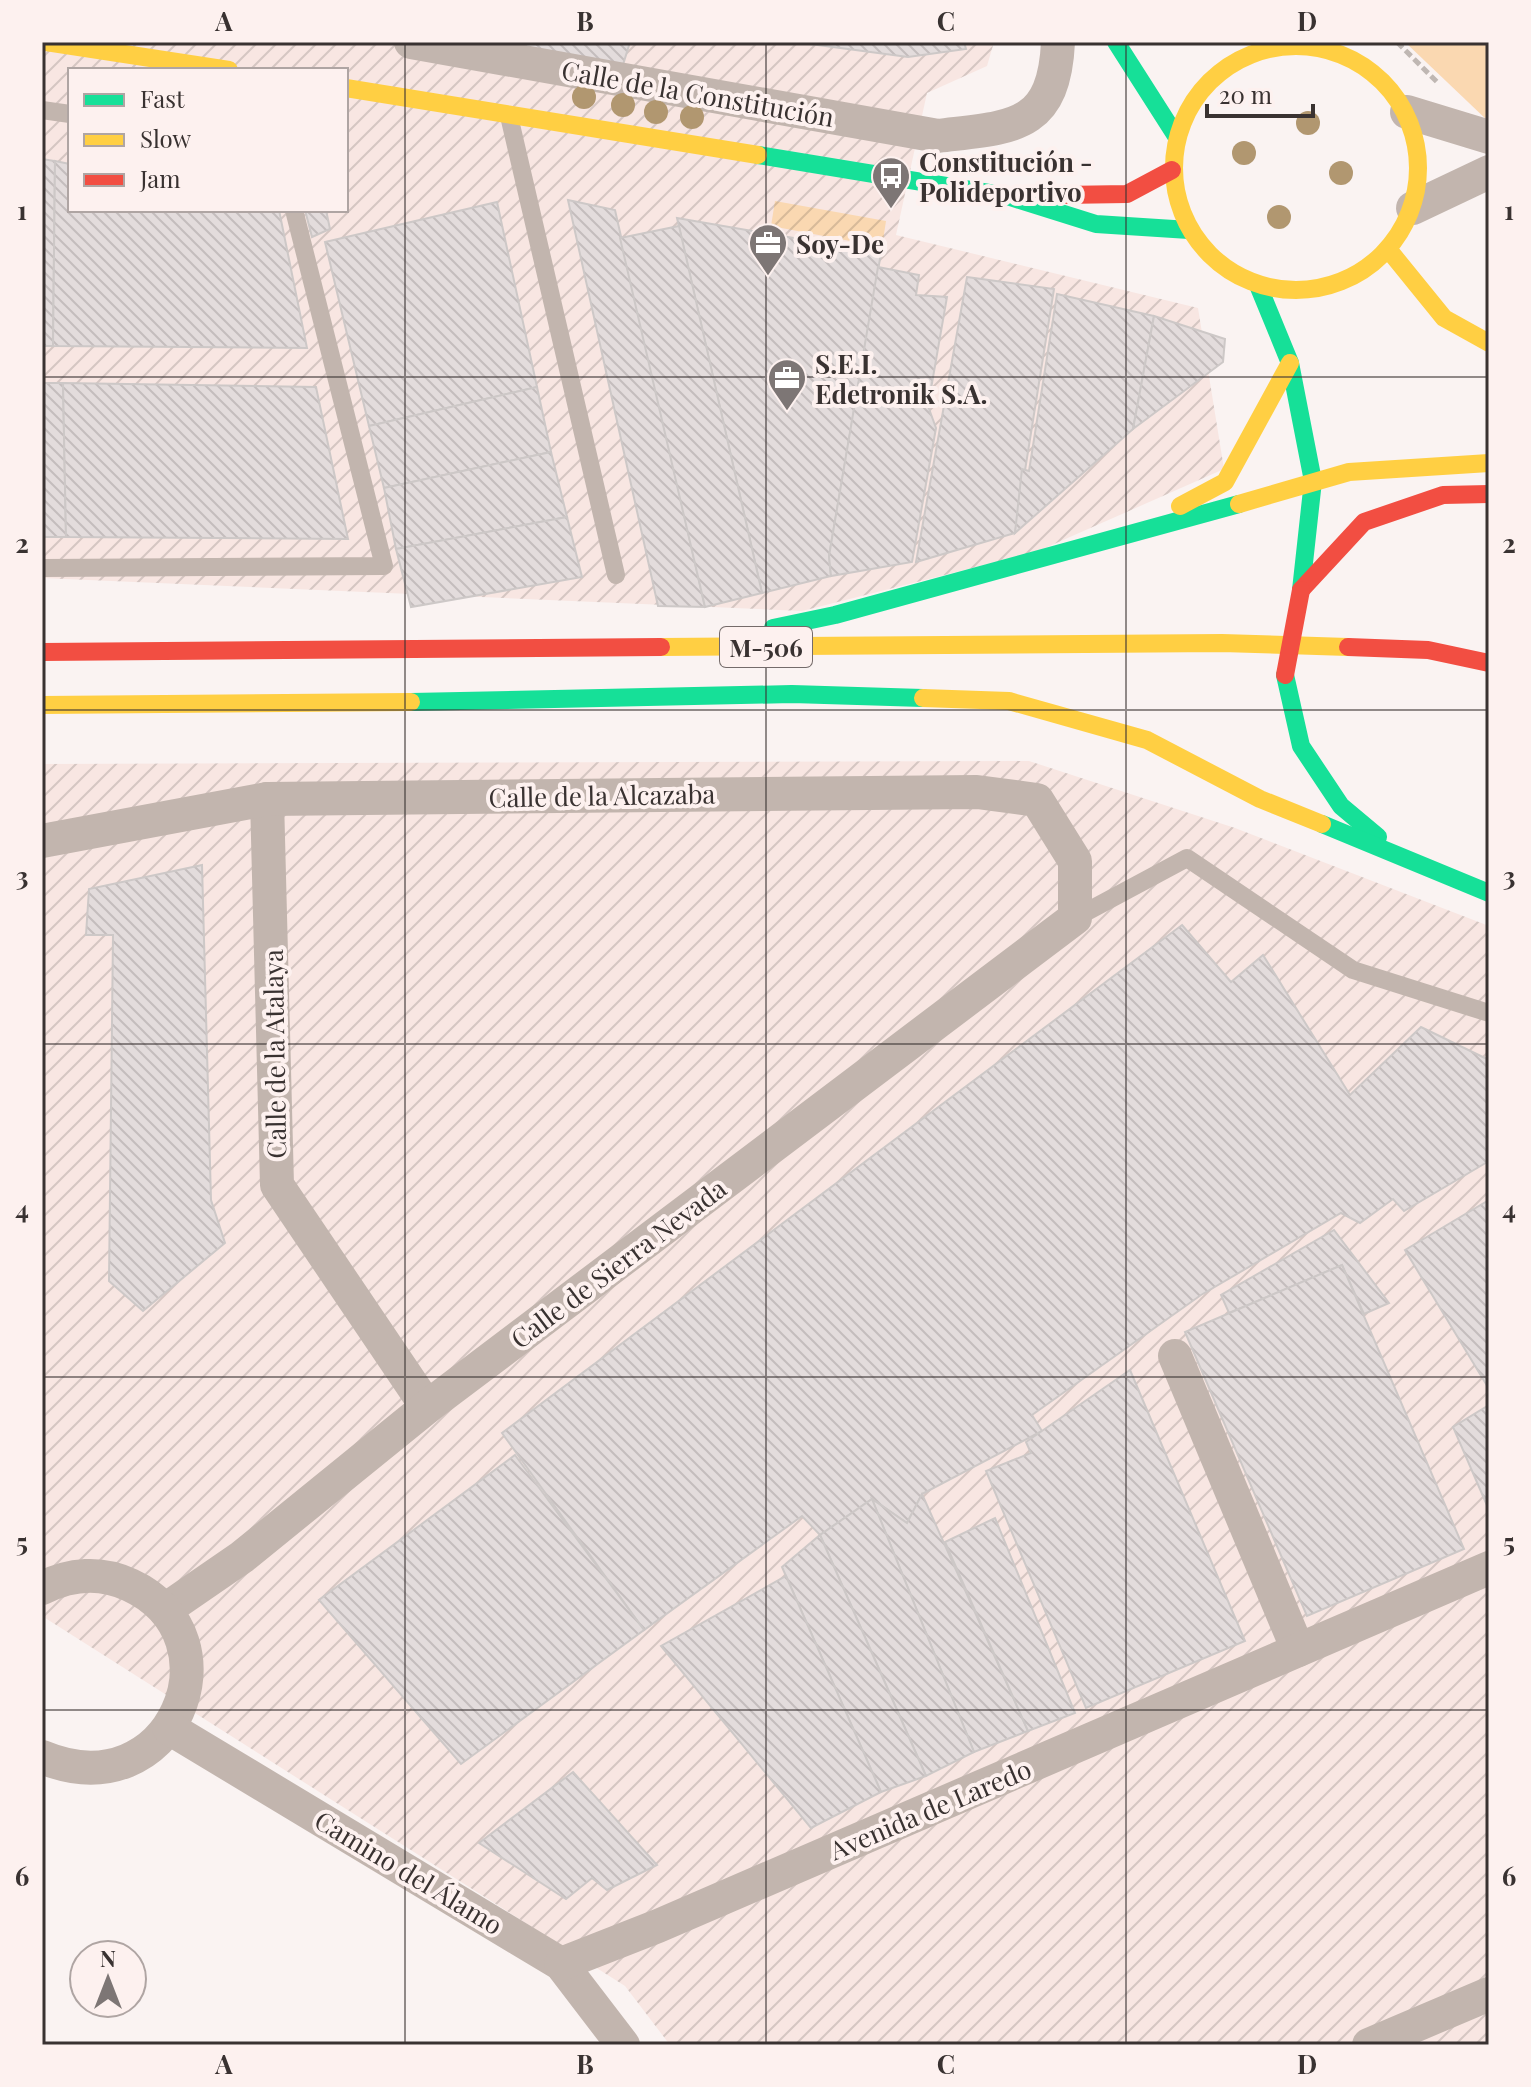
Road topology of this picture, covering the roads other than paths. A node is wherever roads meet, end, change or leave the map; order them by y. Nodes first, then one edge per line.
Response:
1 (46, 42) edge
2 (411, 42) edge
3 (1058, 42) edge
4 (1116, 42) edge
5 (1262, 44) edge
6 (463, 46) edge
7 (142, 63) edge
8 (204, 68) edge
9 (348, 88) edge
10 (455, 105) junction
11 (42, 110) edge
12 (1407, 112) junction
13 (508, 113) junction
14 (68, 114) edge
15 (938, 136) junction
16 (1176, 136) junction
17 (1489, 137) edge
18 (1172, 170) junction
19 (1489, 172) edge
20 (863, 173) junction
21 (1007, 196) junction
22 (1413, 208) junction
23 (295, 212) edge
24 (1189, 230) junction
25 (1388, 249) junction
26 (1258, 285) junction
27 (1489, 343) edge
28 (1290, 363) junction
29 (1489, 463) edge
30 (1313, 481) junction
31 (1489, 494) edge
32 (1121, 538) junction
33 (42, 568) edge
34 (616, 575) dead end
35 (1301, 590) junction
36 (673, 648) junction
37 (42, 652) edge
38 (1489, 663) edge
39 (42, 705) edge
40 (267, 799) junction
41 (42, 841) edge
42 (1398, 854) junction
43 (1489, 893) edge
44 (1075, 918) junction
45 (1489, 1013) edge
46 (1175, 1356) dead end
47 (427, 1407) junction
48 (1489, 1568) edge
49 (42, 1588) edge
50 (165, 1610) junction
51 (1298, 1650) junction
52 (169, 1728) junction
53 (42, 1757) edge
54 (561, 1964) junction
55 (1489, 1994) edge
56 (623, 2045) edge
57 (1369, 2045) edge

1 - 7 main road
2 - 6 street, Calle de la Constitución
3 - 15 street, Calle de la Constitución
4 - 16 main road
5 - 12 main road
5 - 16 main road
6 - 10 street
6 - 15 street, Calle de la Constitución
7 - 8 main road
9 - 10 main road, Calle de la Constitución
10 - 13 main road, Calle de la Constitución
11 - 14 lane
12 - 17 street
12 - 22 main road
13 - 20 main road, Calle de la Constitución
13 - 34 lane
15 - 20 street, Calle de la Constitución
16 - 18 main road
18 - 21 main road, Calle de la Constitución
18 - 24 main road
19 - 22 street
20 - 21 main road, Calle de la Constitución
21 - 24 main road, Calle de la Constitución
22 - 25 main road
23 - 33 lane
24 - 26 main road
25 - 26 main road
25 - 27 main road
26 - 28 main road
28 - 30 main road
28 - 32 main road
29 - 30 main road
30 - 32 main road
30 - 35 main road
31 - 35 main road
32 - 36 main road
35 - 42 main road, bridge
36 - 37 main road, M-506
36 - 38 main road, M-506
39 - 42 main road, M-506
40 - 41 street, Calle de la Alcazaba
40 - 44 street, Calle de la Alcazaba
40 - 47 street, Calle de la Atalaya
42 - 43 main road, M-506
44 - 45 lane
44 - 47 street, Calle de Sierra Nevada
46 - 51 street
47 - 50 street, Calle de Sierra Nevada
48 - 51 street, Avenida de Laredo
49 - 50 street
50 - 52 street
51 - 54 street, Avenida de Laredo
52 - 53 street
52 - 54 street, Camino del Álamo
54 - 56 street, Camino del Álamo
55 - 57 street

